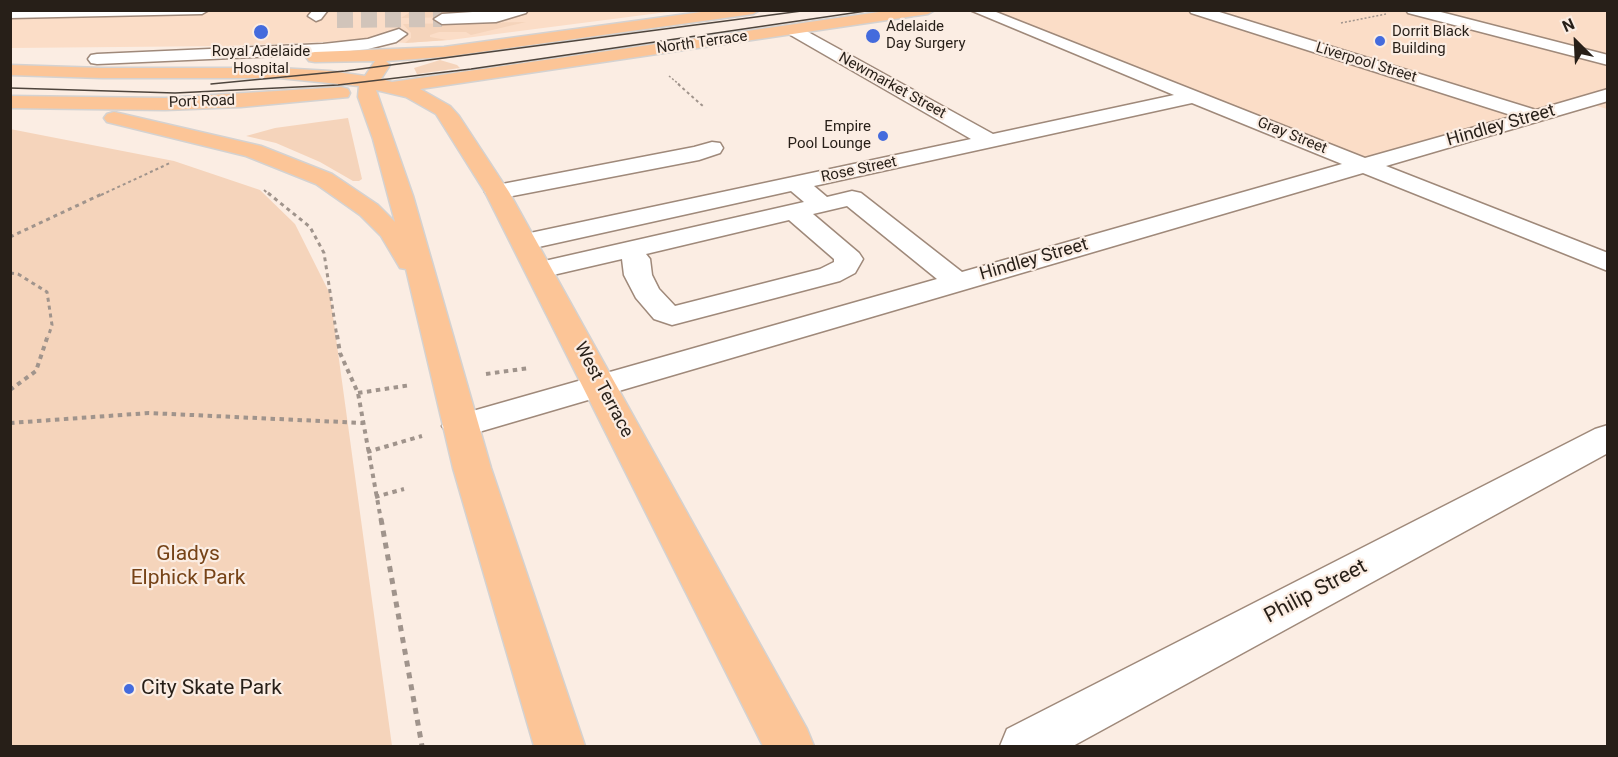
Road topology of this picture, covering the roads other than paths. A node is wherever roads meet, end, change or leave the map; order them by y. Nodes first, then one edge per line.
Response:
1 (202, 10) edge
2 (521, 10) edge
3 (753, 10) edge
4 (928, 10) edge
5 (977, 10) edge
6 (1196, 10) edge
7 (1413, 10) edge
8 (10, 14) edge
9 (442, 19) tunnel mouth
10 (794, 30) junction
11 (444, 52) junction
12 (387, 57) junction
13 (97, 59) junction
14 (1608, 60) edge
15 (10, 61) edge
16 (10, 70) edge
17 (476, 76) junction
18 (369, 86) junction
19 (393, 87) junction
20 (1608, 95) edge
21 (1193, 97) junction
22 (10, 103) edge
23 (434, 103) junction
24 (1536, 116) junction
25 (990, 141) junction
26 (712, 148) dead end
27 (1364, 165) junction
28 (796, 183) junction
29 (497, 192) junction
30 (822, 205) junction
31 (785, 214) junction
32 (525, 242) junction
33 (629, 249) junction
34 (1608, 263) edge
35 (540, 270) junction
36 (957, 282) junction
37 (426, 293) junction
38 (600, 386) junction
39 (460, 426) junction
40 (1608, 437) edge
41 (560, 747) edge
42 (789, 747) edge
43 (1025, 747) edge

1 - 8 street
2 - 9 street
3 - 11 main road, North Terrace
4 - 10 main road, North Terrace
5 - 21 street, Gray Street
6 - 24 street, Liverpool Street
7 - 14 street
10 - 17 main road, North Terrace
10 - 25 street, Newmarket Street
11 - 12 main road, North Terrace
11 - 18 main road, North Terrace
12 - 13 main road
12 - 13 street
12 - 18 main road
13 - 15 main road
16 - 18 main road, Port Road
17 - 19 main road, North Terrace
17 - 23 main road, North Terrace
18 - 19 main road, Port Road
18 - 22 main road, Port Road
18 - 37 main road
19 - 23 main road, West Terrace
20 - 24 street, Hindley Street
21 - 25 street, Rose Street
21 - 27 street, Gray Street
22 - 37 main road
23 - 29 main road, West Terrace
24 - 27 street, Hindley Street
25 - 28 street, Rose Street
26 - 29 street
27 - 34 street, Gray Street
27 - 36 street, Hindley Street
28 - 30 street
28 - 32 street, Rose Street
29 - 32 main road, West Terrace
30 - 31 street
30 - 36 street
31 - 33 street
31 - 33 street
32 - 35 main road, West Terrace
33 - 35 street
35 - 38 main road, West Terrace
36 - 38 street, Hindley Street
37 - 39 main road
38 - 39 street, Hindley Street
38 - 42 main road, West Terrace
39 - 41 main road
40 - 43 street, Philip Street

